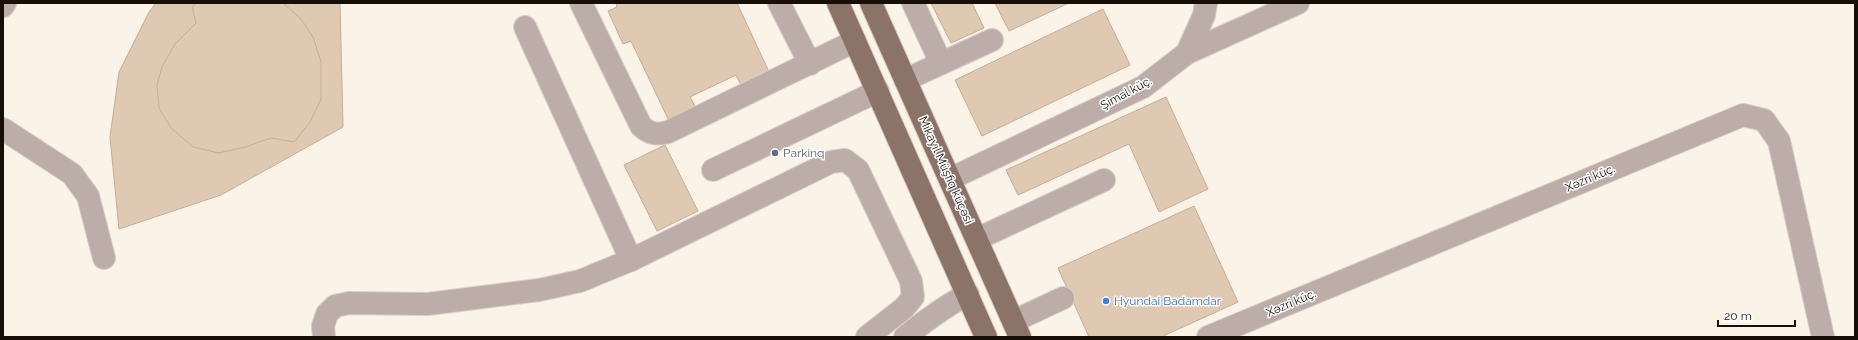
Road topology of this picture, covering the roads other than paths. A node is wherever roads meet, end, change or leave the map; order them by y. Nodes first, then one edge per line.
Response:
1 (5, 3) edge
2 (581, 3) edge
3 (779, 3) edge
4 (838, 3) edge
5 (871, 3) edge
6 (912, 3) edge
7 (1206, 3) edge
8 (1298, 3) edge
9 (3, 6) edge
10 (525, 27) dead end
11 (992, 40) dead end
12 (855, 41) junction
13 (1187, 53) junction
14 (941, 63) junction
15 (810, 64) junction
16 (905, 80) junction
17 (878, 91) junction
18 (3, 129) edge
19 (713, 170) dead end
20 (950, 179) junction
21 (1104, 180) dead end
22 (978, 239) junction
23 (104, 258) dead end
24 (631, 260) junction
25 (968, 294) junction
26 (1064, 298) dead end
27 (1017, 329) edge
28 (324, 337) edge
29 (867, 337) edge
30 (905, 337) edge
31 (986, 337) edge
32 (1208, 337) edge
33 (1822, 337) edge

1 - 9 street
2 - 15 street
3 - 15 street
4 - 12 main road
5 - 16 main road, Mikayıl Müşfiq küçəsi
6 - 14 street
7 - 13 street
8 - 13 street, Şimal küç.
10 - 24 street
11 - 14 street
12 - 15 street
12 - 17 main road
13 - 20 street, Şimal küç.
14 - 16 street
16 - 20 main road, Mikayıl Müşfiq küçəsi
17 - 19 street
17 - 25 main road
18 - 23 street
20 - 22 main road, Mikayıl Müşfiq küçəsi
21 - 22 street
22 - 27 main road, Mikayıl Müşfiq küçəsi
24 - 28 street
24 - 29 street
25 - 30 street
25 - 31 main road
26 - 27 street
32 - 33 street, Xəzri küç.

